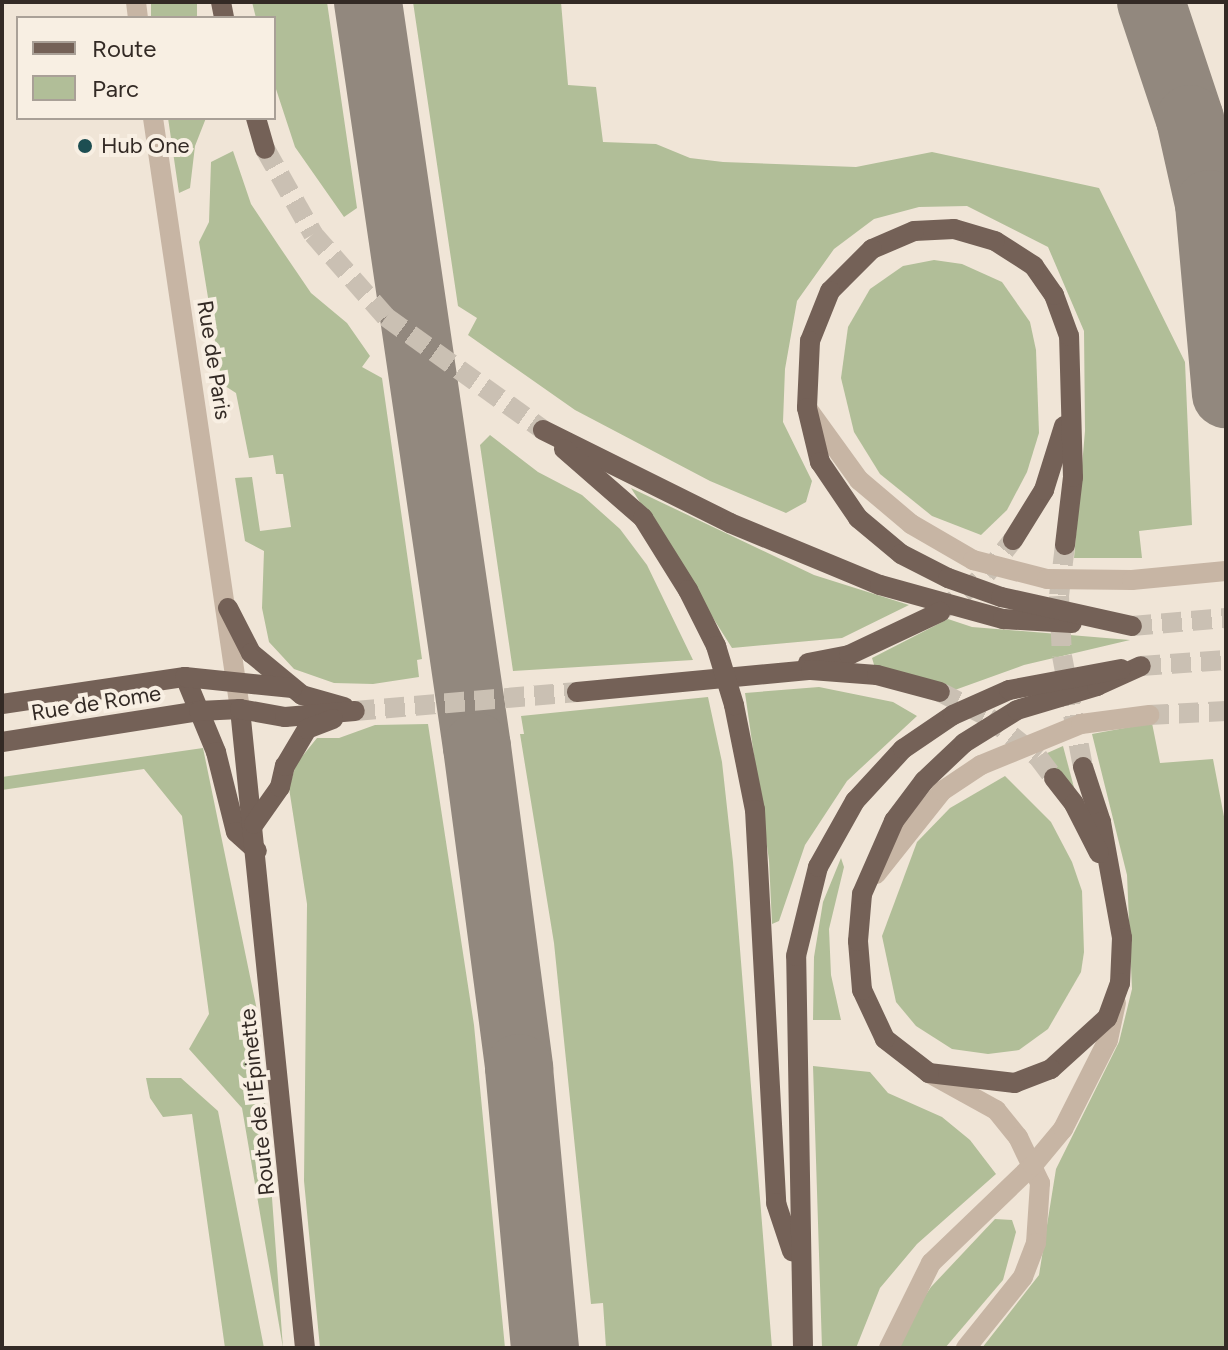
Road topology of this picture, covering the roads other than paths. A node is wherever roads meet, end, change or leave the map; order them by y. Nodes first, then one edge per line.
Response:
1 (153, 120) edge
2 (257, 120) edge
3 (265, 149) tunnel mouth
4 (1070, 386) junction
5 (807, 408) junction
6 (1013, 540) tunnel mouth
7 (1065, 545) tunnel mouth
8 (1226, 571) edge
9 (228, 608) junction
10 (940, 612) tunnel mouth
11 (757, 673) junction
12 (185, 677) junction
13 (237, 682) junction
14 (292, 688) junction
15 (577, 692) tunnel mouth
16 (940, 692) tunnel mouth
17 (2, 704) edge
18 (240, 709) junction
19 (199, 711) junction
20 (355, 711) junction
21 (1149, 715) tunnel mouth
22 (2, 742) edge
23 (1083, 767) tunnel mouth
24 (1054, 778) tunnel mouth
25 (254, 824) junction
26 (257, 851) junction
27 (1111, 877) junction
28 (862, 894) junction
29 (1120, 983) junction
30 (929, 1073) junction
31 (1033, 1165) junction
32 (798, 1270) junction
33 (305, 1348) edge
34 (803, 1348) edge
35 (889, 1348) edge
36 (966, 1348) edge

1 - 9 street, Rue de Paris
2 - 3 main road
4 - 5 main road
4 - 6 main road
4 - 7 main road
5 - 8 street
5 - 32 main road, bridge
9 - 13 street, Rue de Paris
9 - 14 main road, Rue de Paris
10 - 11 main road
11 - 15 main road
11 - 16 main road
12 - 13 main road, Rue de Rome
12 - 17 main road, Rue de Rome
12 - 19 main road, Rue de Rome
13 - 14 main road, Rue de Paris
13 - 18 street, Rue de Paris
14 - 20 main road, Rue de Paris
18 - 19 main road, Rue de Rome
18 - 20 main road, Rue de Rome
18 - 25 main road, Route de l'Épinette
19 - 22 main road, Rue de Rome
19 - 26 main road
20 - 25 main road
21 - 28 street
23 - 27 main road
24 - 27 main road
25 - 26 main road, Route de l'Épinette
26 - 33 main road, Route de l'Épinette
27 - 29 main road
28 - 30 main road
28 - 32 main road
29 - 30 main road
29 - 31 street
30 - 31 street
31 - 35 street
31 - 36 street
32 - 34 main road

